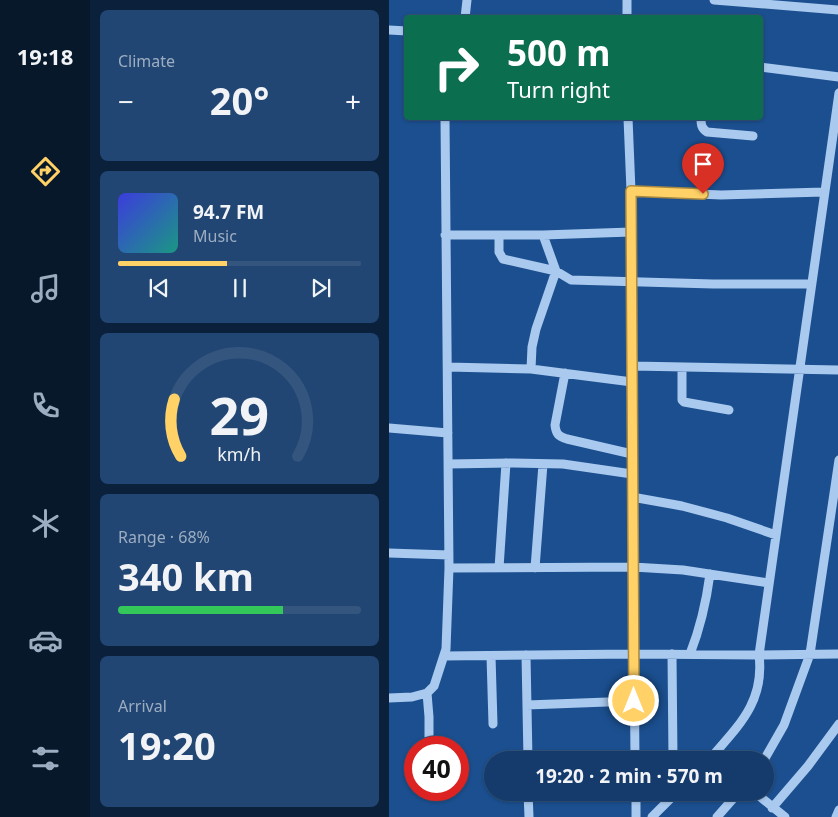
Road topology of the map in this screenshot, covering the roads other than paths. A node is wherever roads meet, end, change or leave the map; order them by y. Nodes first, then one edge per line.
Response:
1 (467, 0) edge
2 (627, 0) edge
3 (714, 0) edge
4 (810, 4) edge
5 (838, 10) edge
6 (465, 15) edge
7 (627, 15) edge
8 (389, 30) edge
9 (404, 30) edge
10 (763, 67) edge
11 (838, 77) edge
12 (838, 93) edge
13 (445, 120) edge
14 (628, 120) edge
15 (701, 120) edge
16 (753, 136) dead end
17 (631, 191) junction
18 (824, 192) junction
19 (631, 232) junction
20 (445, 234) junction
21 (499, 234) junction
22 (543, 235) junction
23 (556, 271) junction
24 (631, 282) junction
25 (811, 284) junction
26 (632, 366) junction
27 (682, 367) junction
28 (449, 368) junction
29 (531, 368) junction
30 (799, 368) junction
31 (838, 370) edge
32 (565, 373) junction
33 (632, 382) junction
34 (729, 410) dead end
35 (389, 428) edge
36 (448, 433) junction
37 (632, 454) junction
38 (838, 460) edge
39 (506, 463) junction
40 (448, 464) junction
41 (543, 464) junction
42 (632, 474) junction
43 (836, 488) edge
44 (632, 497) junction
45 (776, 535) junction
46 (389, 554) edge
47 (449, 555) junction
48 (633, 567) junction
49 (449, 568) junction
50 (499, 568) junction
51 (535, 568) junction
52 (710, 574) junction
53 (769, 583) junction
54 (633, 654) junction
55 (672, 654) junction
56 (690, 654) junction
57 (810, 654) junction
58 (838, 654) edge
59 (525, 655) junction
60 (759, 655) junction
61 (444, 656) junction
62 (491, 656) junction
63 (427, 693) junction
64 (389, 698) edge
65 (634, 701) junction
66 (527, 705) junction
67 (493, 724) dead end
68 (838, 724) edge
69 (429, 736) edge
70 (528, 751) edge
71 (635, 751) edge
72 (673, 751) edge
73 (716, 751) edge
74 (770, 751) edge
75 (529, 801) edge
76 (636, 801) edge
77 (667, 801) edge
78 (731, 801) edge
79 (764, 801) edge
80 (772, 808) junction
81 (838, 810) edge
82 (529, 817) edge
83 (636, 817) edge
84 (652, 817) edge
85 (717, 817) edge
86 (785, 817) edge
87 (836, 817) edge

1 - 6 street
2 - 7 street
3 - 4 street
4 - 5 street
8 - 9 street
10 - 11 street
12 - 18 street
13 - 20 street
14 - 17 street
15 - 16 street
17 - 18 street
17 - 19 street
18 - 25 street
19 - 22 street
19 - 24 street
20 - 21 street
20 - 28 street
21 - 22 street
21 - 23 street
22 - 23 street
23 - 24 street
23 - 29 street
24 - 25 street
24 - 26 street
25 - 30 street
26 - 27 street
26 - 33 street
27 - 30 street
27 - 34 street
28 - 29 street
28 - 36 street
29 - 32 street
30 - 31 street
30 - 45 street
32 - 33 street
32 - 37 street
33 - 37 street
35 - 36 street
36 - 40 street
37 - 42 street
38 - 43 street
39 - 40 street
39 - 41 street
39 - 50 street
40 - 47 street
41 - 42 street
41 - 51 street
42 - 44 street
43 - 57 street
44 - 45 street
44 - 48 street
45 - 53 street
46 - 47 street
47 - 49 street
48 - 51 street
48 - 52 street
48 - 54 street
49 - 50 street
49 - 61 street
50 - 51 street
52 - 53 street
52 - 56 street
53 - 60 street
54 - 55 street
54 - 59 street
54 - 65 street
55 - 56 street
55 - 72 street
56 - 60 street
57 - 58 street
57 - 60 street
57 - 74 street
59 - 62 street
59 - 66 street
60 - 73 street
61 - 62 street
61 - 63 street
62 - 67 street
63 - 64 street
63 - 69 street
65 - 66 street
65 - 71 street
66 - 70 street
68 - 80 street
75 - 82 street
76 - 83 street
77 - 84 street
78 - 85 street
79 - 80 street
80 - 86 street
81 - 87 street

